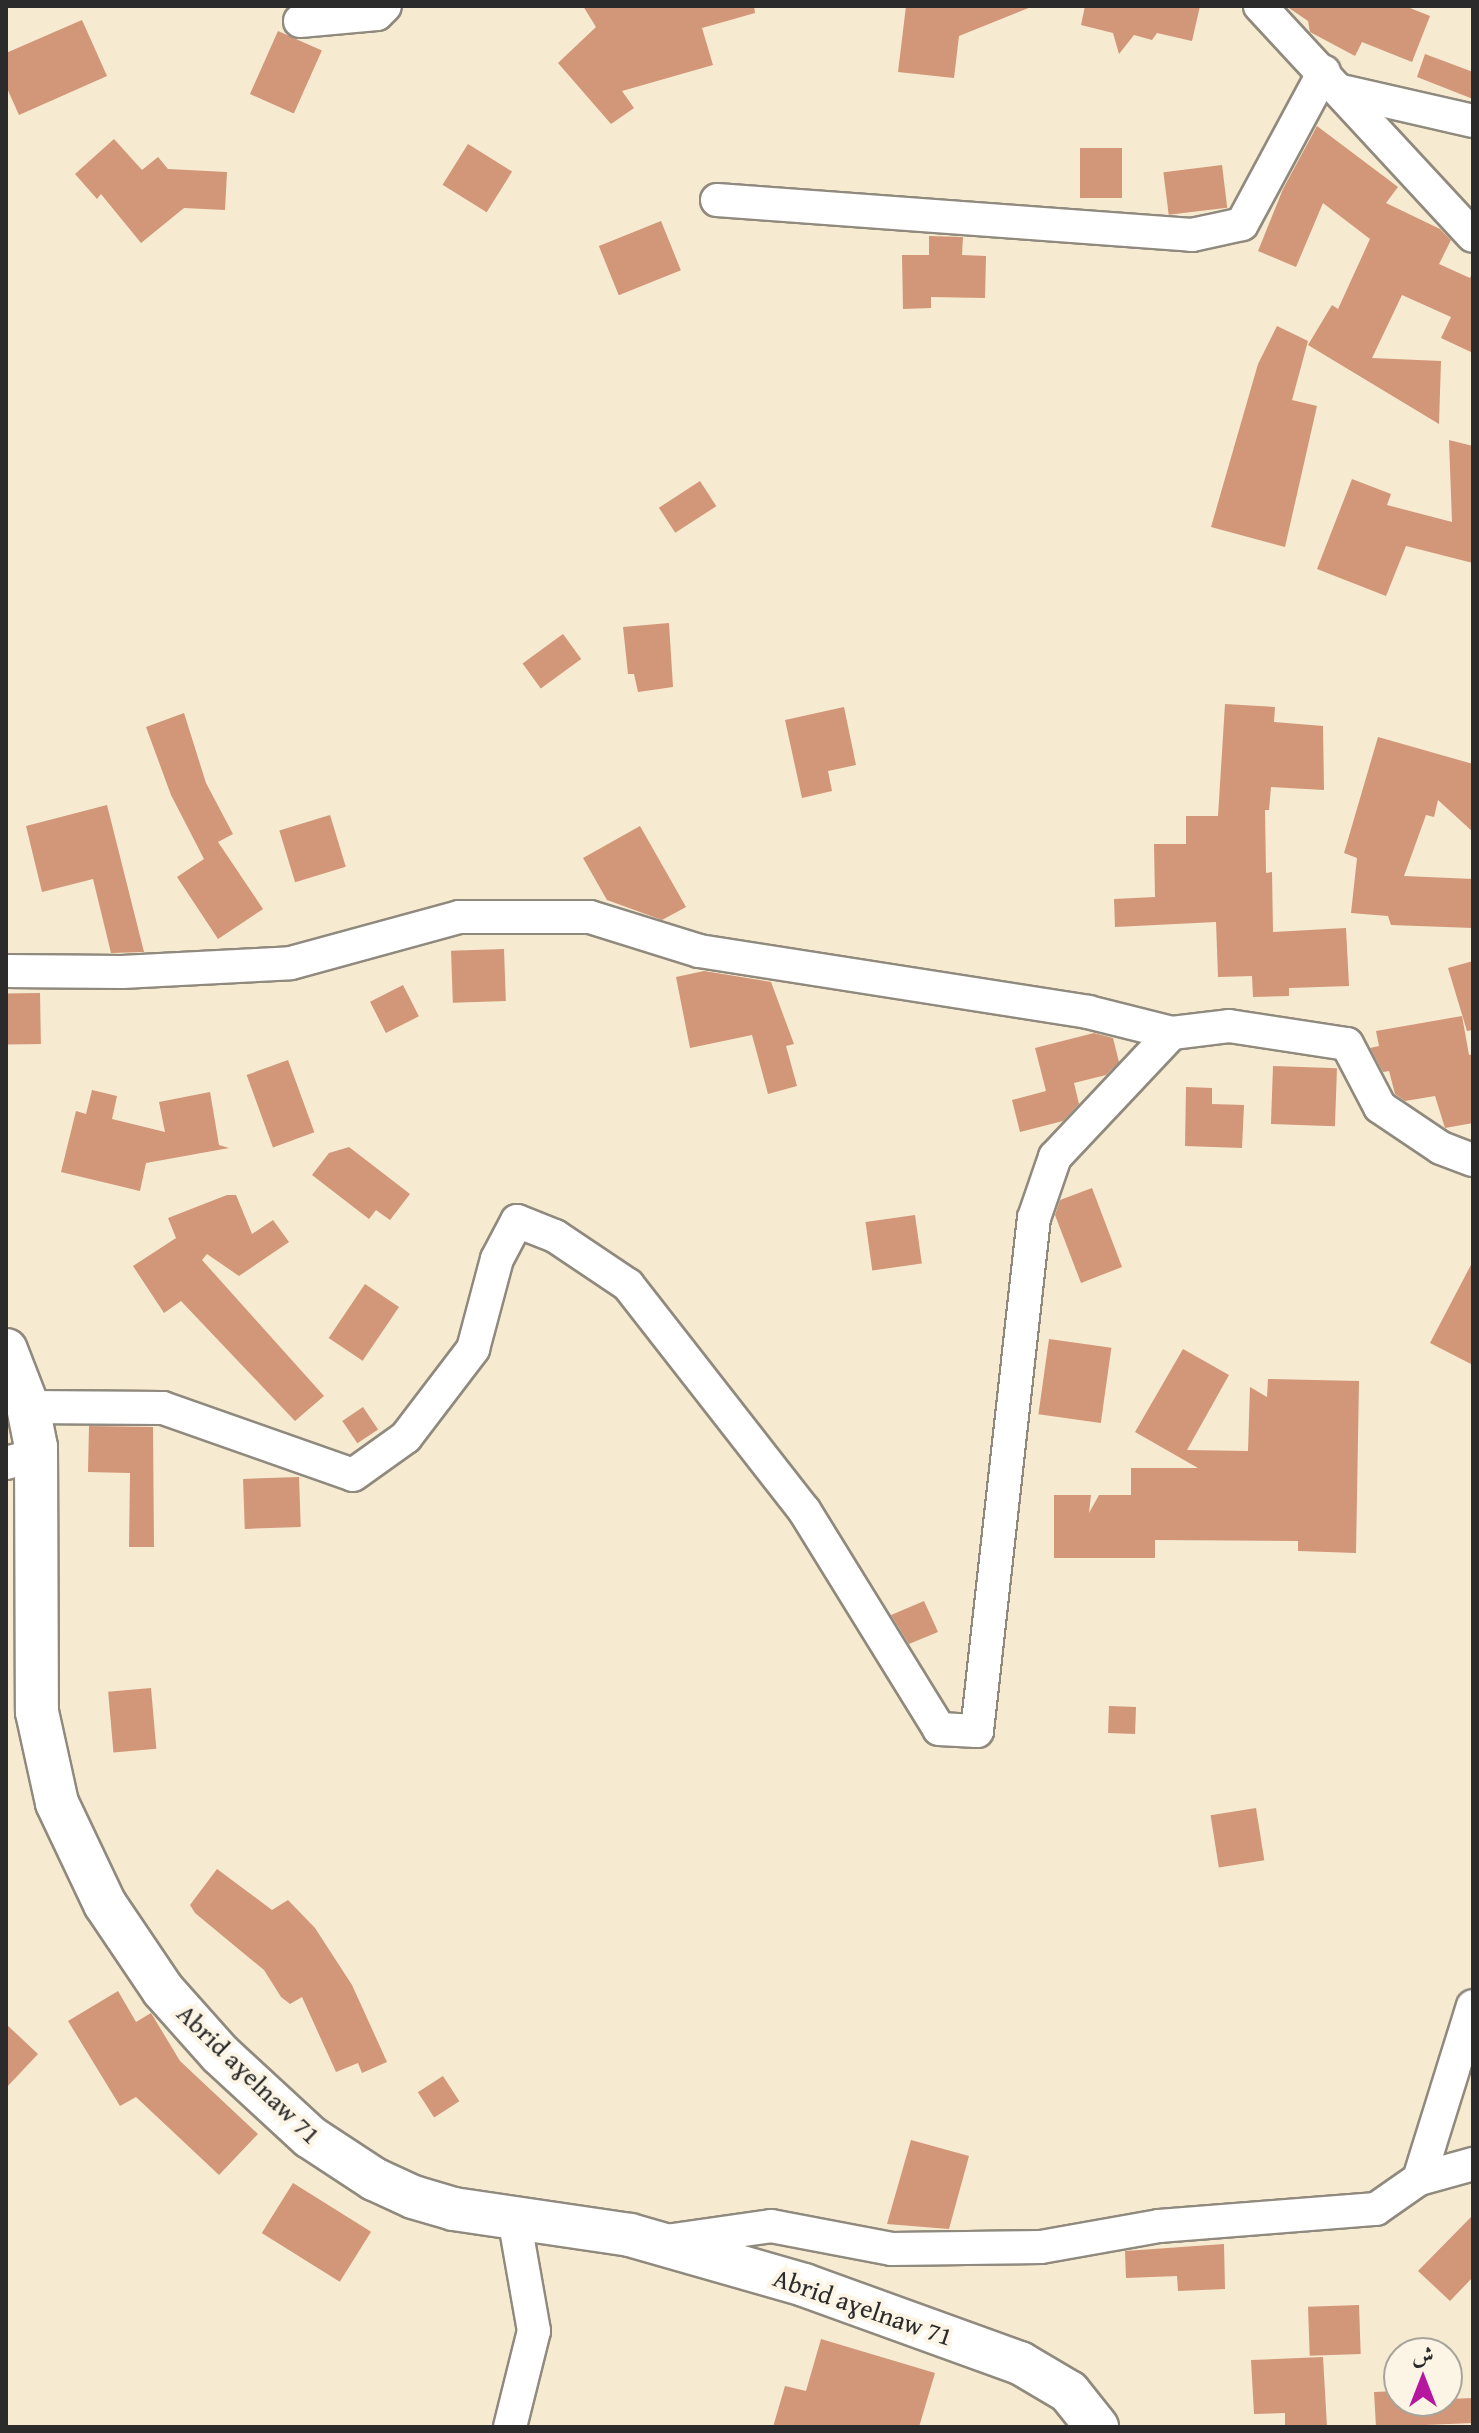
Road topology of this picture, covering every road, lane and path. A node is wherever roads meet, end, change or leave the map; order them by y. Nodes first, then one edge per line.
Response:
1 (385, 6) edge
2 (1260, 6) edge
3 (300, 21) dead end
4 (1333, 81) junction
5 (1473, 121) edge
6 (717, 200) dead end
7 (1473, 236) edge
8 (6, 971) edge
9 (1172, 1033) junction
10 (1473, 1160) edge
11 (6, 1350) edge
12 (28, 1407) junction
13 (21, 1459) edge
14 (1473, 2006) edge
15 (1473, 2164) edge
16 (1419, 2179) junction
17 (514, 2217) junction
18 (659, 2242) junction
19 (510, 2427) edge
20 (1097, 2427) edge

1 - 3 street
2 - 4 street
4 - 5 street
4 - 6 street
4 - 7 street
8 - 9 street
9 - 10 street
9 - 12 street
11 - 12 main road, Abrid aɣelnaw 71
12 - 13 main road, Abrid aɣelnaw 71
13 - 17 main road, Abrid aɣelnaw 71
14 - 16 street
15 - 16 street
16 - 18 street
17 - 18 main road, Abrid aɣelnaw 71
17 - 19 street
18 - 20 main road, Abrid aɣelnaw 71

